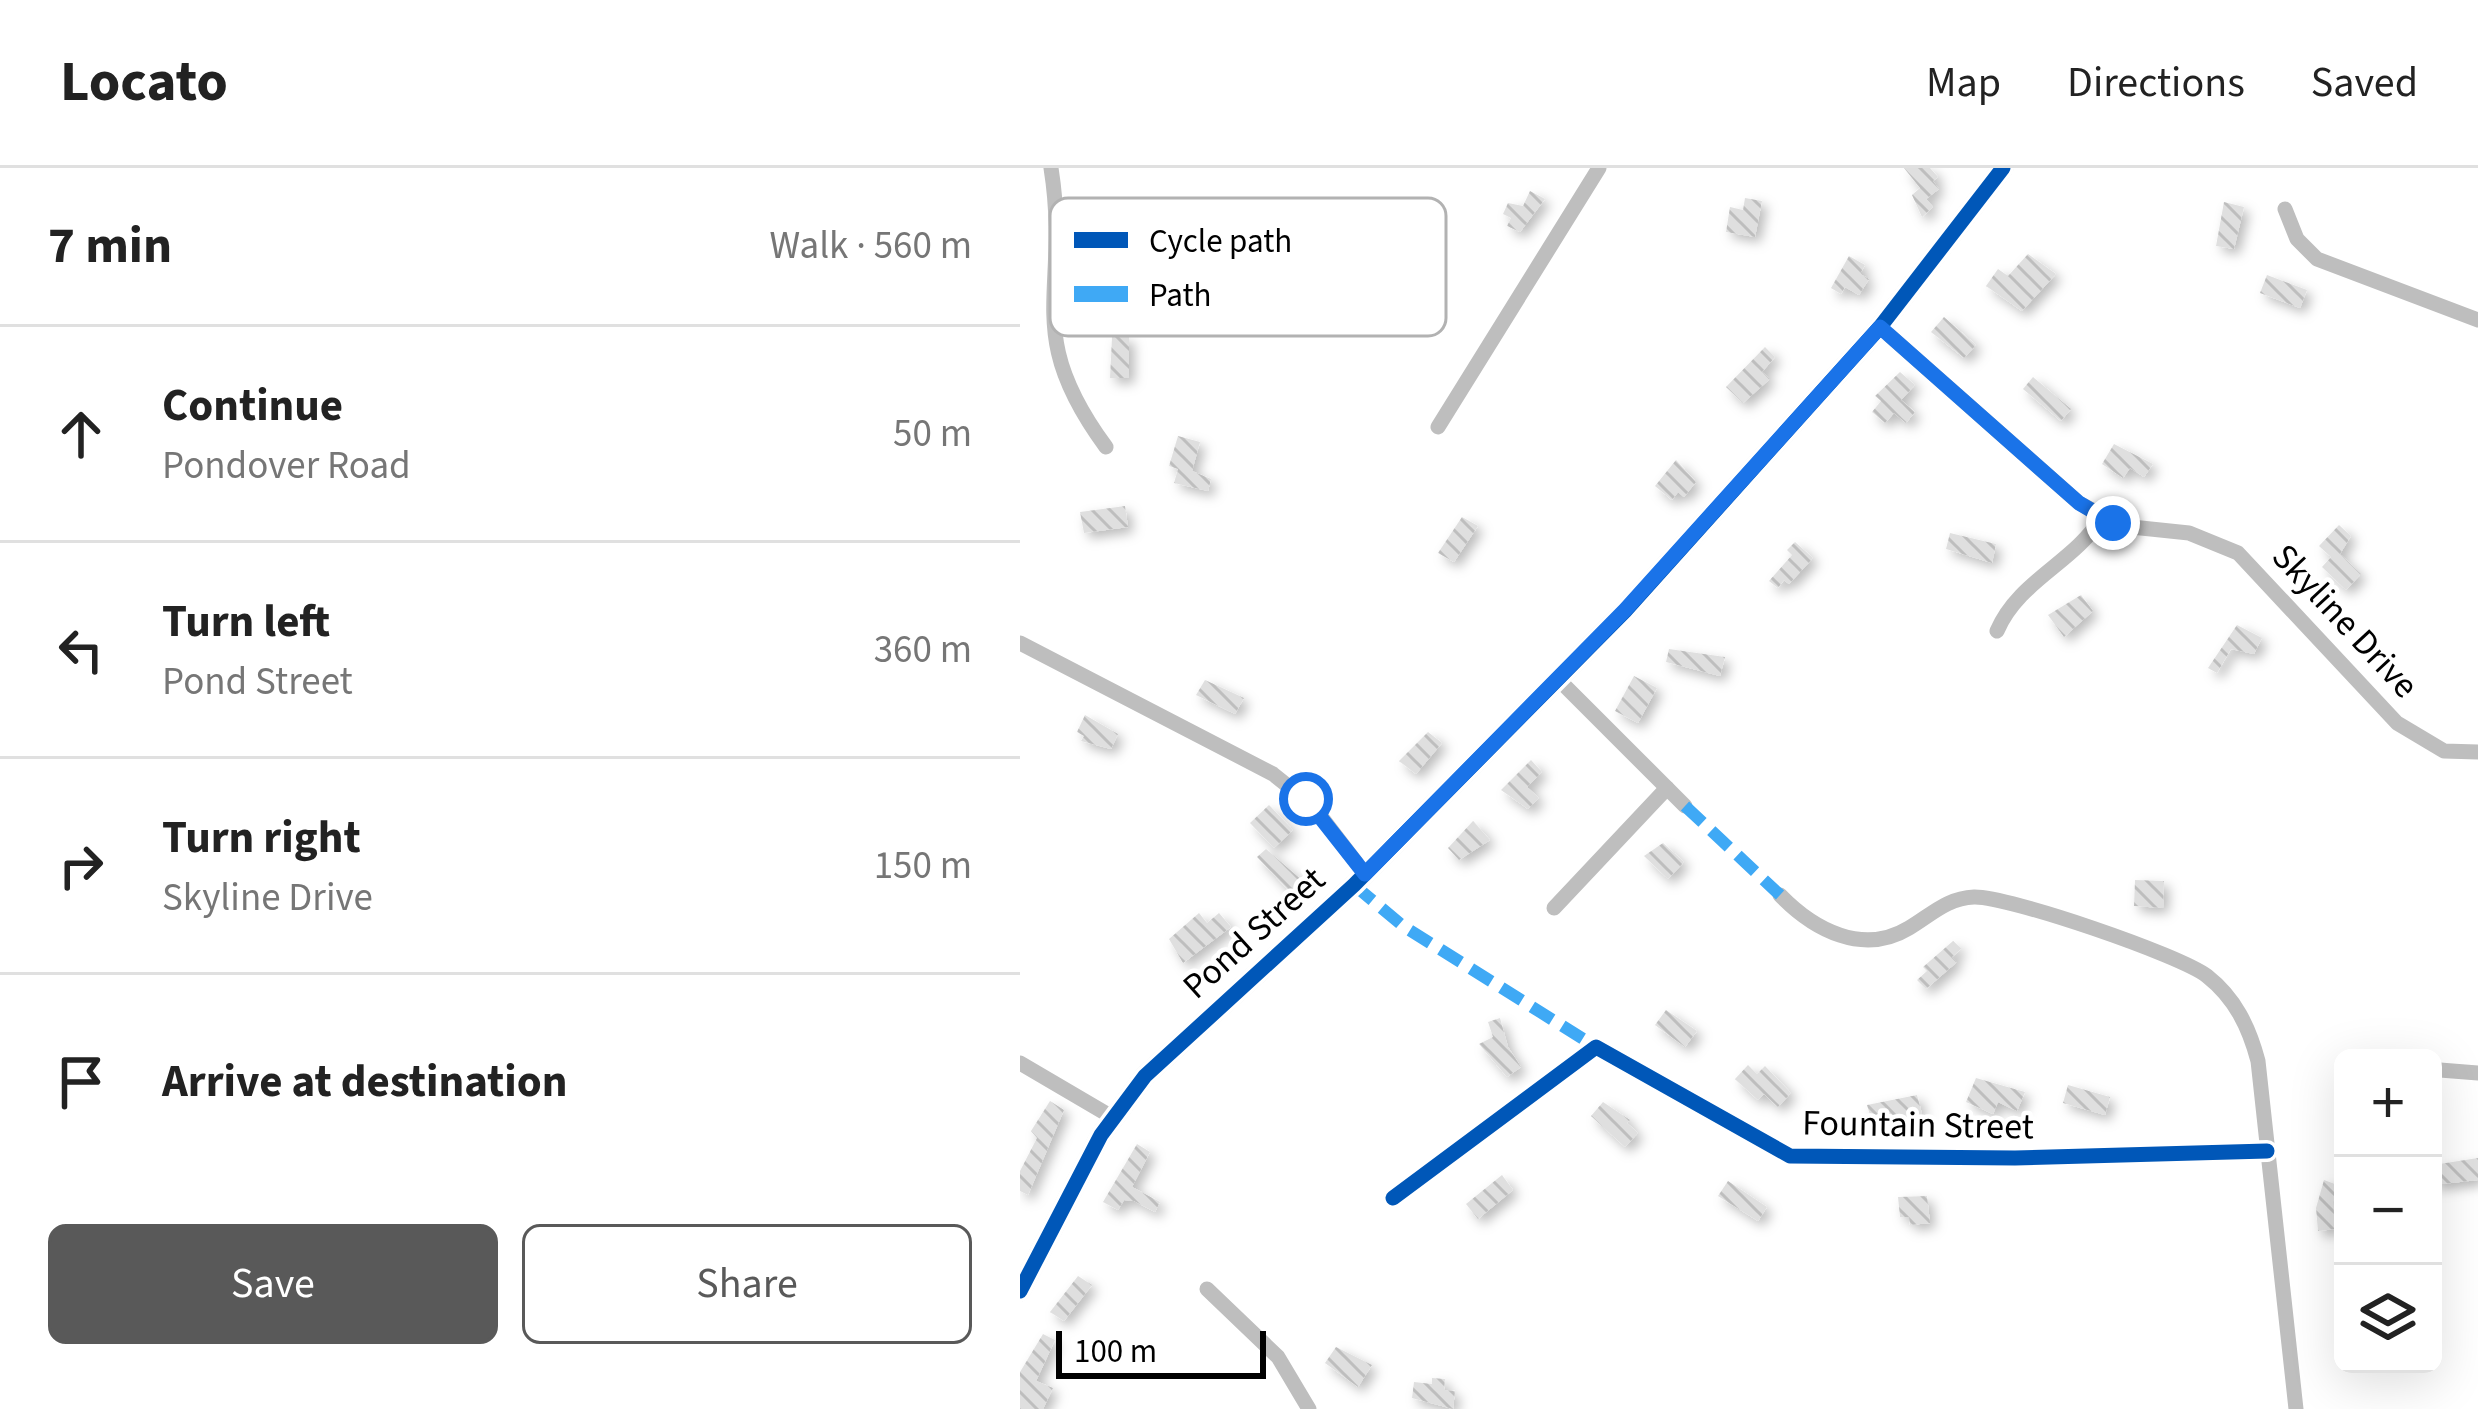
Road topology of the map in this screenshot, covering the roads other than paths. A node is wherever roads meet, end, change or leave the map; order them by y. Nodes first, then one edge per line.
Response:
1 (1052, 168) edge
2 (1599, 168) edge
3 (2003, 168) edge
4 (1051, 198) edge
5 (2284, 209) dead end
6 (1050, 260) edge
7 (2478, 320) edge
8 (1880, 327) junction
9 (1438, 427) dead end
10 (1106, 447) dead end
11 (2102, 517) junction
12 (1997, 631) dead end
13 (1020, 643) edge
14 (1558, 679) junction
15 (2478, 752) edge
16 (1667, 788) junction
17 (1685, 806) dead end
18 (1365, 874) junction
19 (1780, 895) dead end
20 (1554, 908) dead end
21 (1020, 1063) edge
22 (2442, 1070) edge
23 (2478, 1073) edge
24 (1112, 1117) junction
25 (2267, 1151) junction
26 (1393, 1198) dead end
27 (1207, 1289) dead end
28 (1020, 1291) edge
29 (1309, 1409) edge
30 (2296, 1409) edge

1 - 4 street
2 - 9 street
3 - 8 street, Pond Street
5 - 7 street
6 - 10 street
8 - 11 street, Skyline Drive
8 - 14 street, Pond Street
11 - 12 street
11 - 15 street, Skyline Drive
13 - 18 street
14 - 16 street
14 - 18 street, Pond Street
16 - 17 street
16 - 20 street
18 - 24 street, Pond Street
19 - 25 street
21 - 24 street
22 - 23 street
24 - 28 street, Pond Street
25 - 26 street, Fountain Street
25 - 30 street
27 - 29 street

